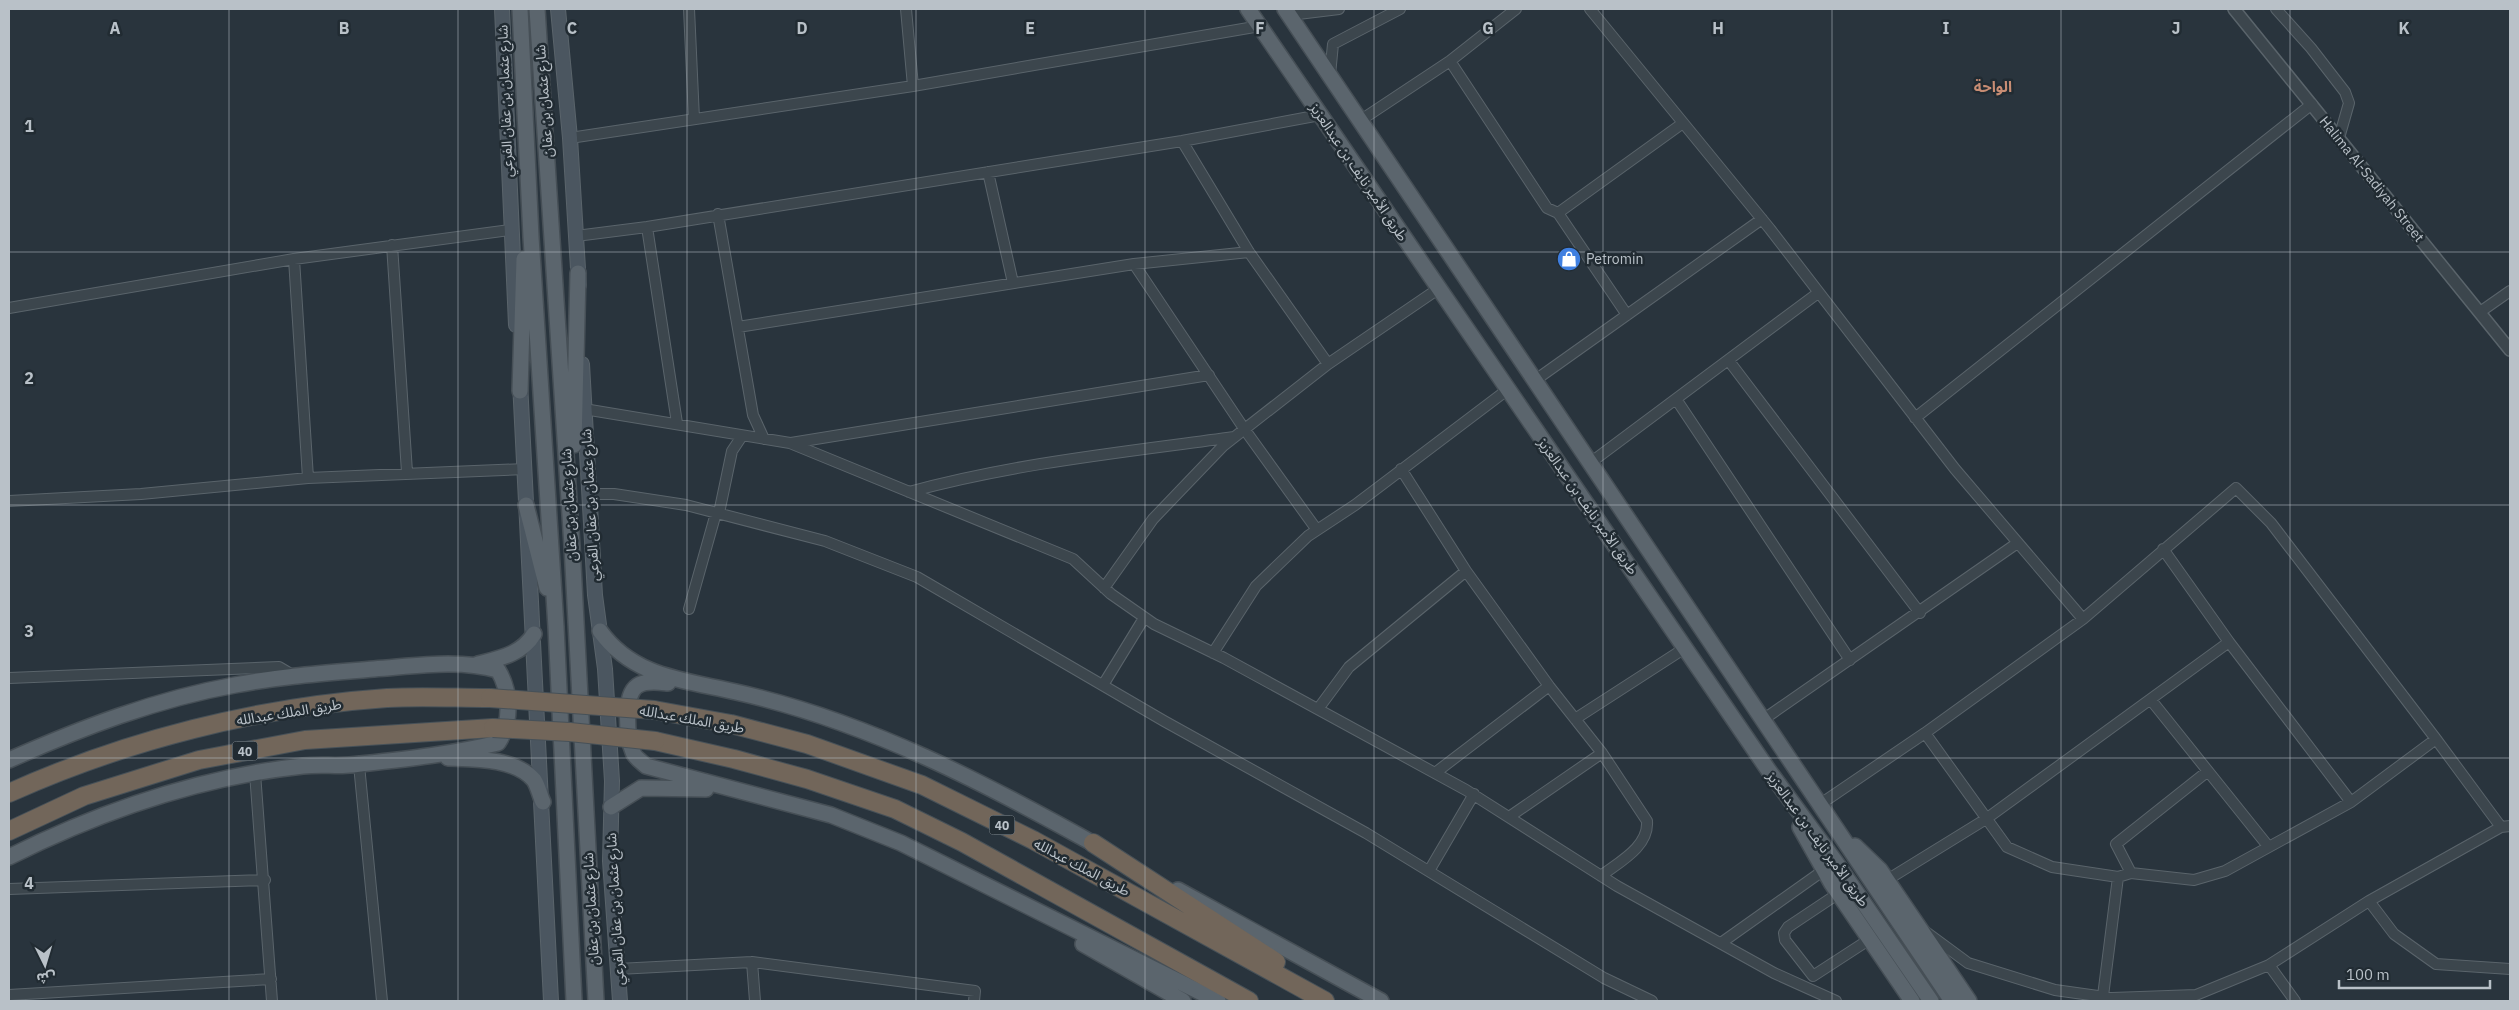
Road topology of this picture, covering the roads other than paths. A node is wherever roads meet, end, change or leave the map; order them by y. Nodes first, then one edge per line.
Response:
1 (502, 9) edge
2 (520, 9) edge
3 (538, 9) edge
4 (558, 9) edge
5 (689, 9) edge
6 (906, 9) edge
7 (1248, 9) edge
8 (1339, 9) edge
9 (1400, 9) edge
10 (1516, 9) edge
11 (1590, 9) edge
12 (2234, 9) edge
13 (2276, 9) edge
14 (1287, 12) edge
15 (1260, 26) junction
16 (1450, 61) junction
17 (1330, 75) junction
18 (913, 86) junction
19 (2312, 104) junction
20 (1320, 115) junction
21 (694, 119) junction
22 (1361, 120) junction
23 (1683, 123) junction
24 (570, 138) junction
25 (2339, 138) junction
26 (1182, 141) junction
27 (527, 143) junction
28 (988, 172) junction
29 (1558, 213) junction
30 (718, 214) junction
31 (1762, 219) junction
32 (647, 227) junction
33 (510, 230) junction
34 (576, 236) junction
35 (392, 245) junction
36 (1250, 252) junction
37 (294, 259) junction
38 (1134, 264) junction
39 (578, 273) junction
40 (1012, 284) junction
41 (1438, 289) junction
42 (2510, 291) edge
43 (1818, 293) junction
44 (9, 308) edge
45 (2480, 312) junction
46 (1627, 315) junction
47 (738, 327) junction
48 (2510, 350) edge
49 (1729, 361) junction
50 (1328, 364) junction
51 (1209, 376) junction
52 (1534, 381) junction
53 (1507, 390) junction
54 (520, 391) junction
55 (1676, 399) junction
56 (584, 409) junction
57 (1915, 418) junction
58 (677, 423) junction
59 (1245, 430) junction
60 (742, 436) junction
61 (1235, 437) junction
62 (764, 440) junction
63 (790, 443) junction
64 (1590, 463) junction
65 (525, 469) junction
66 (1401, 469) junction
67 (408, 472) junction
68 (308, 478) junction
69 (908, 492) junction
70 (590, 494) junction
71 (9, 501) edge
72 (526, 505) junction
73 (718, 513) junction
74 (1317, 530) junction
75 (2016, 544) junction
76 (572, 546) junction
77 (2163, 549) junction
78 (1466, 571) junction
79 (1104, 588) junction
80 (689, 609) dead end
81 (1920, 613) junction
82 (1144, 618) junction
83 (2083, 619) junction
84 (556, 628) junction
85 (600, 630) junction
86 (534, 634) junction
87 (2229, 642) junction
88 (1685, 648) junction
89 (1213, 653) junction
90 (1850, 660) junction
91 (477, 664) junction
92 (297, 677) junction
93 (9, 678) edge
94 (1103, 685) junction
95 (712, 686) junction
96 (1549, 686) junction
97 (2151, 700) junction
98 (1318, 709) junction
99 (1575, 719) junction
100 (1764, 719) junction
101 (1925, 734) junction
102 (2436, 739) junction
103 (1602, 752) junction
104 (411, 759) junction
105 (9, 760) edge
106 (359, 765) junction
107 (1769, 771) junction
108 (2208, 771) junction
109 (255, 773) junction
110 (1435, 773) junction
111 (733, 790) junction
112 (9, 793) edge
113 (1474, 794) junction
114 (543, 802) junction
115 (2351, 802) junction
116 (1819, 805) junction
117 (611, 808) junction
118 (1509, 817) junction
119 (1986, 819) junction
120 (1832, 822) junction
121 (2505, 826) edge
122 (9, 831) edge
123 (1093, 843) junction
124 (2268, 846) junction
125 (9, 857) edge
126 (934, 859) junction
127 (1824, 870) junction
128 (1429, 871) junction
129 (2130, 873) junction
130 (1601, 876) junction
131 (2118, 876) junction
132 (265, 880) junction
133 (1887, 880) junction
134 (9, 889) edge
135 (1839, 893) junction
136 (2369, 901) junction
137 (1919, 927) junction
138 (1870, 939) junction
139 (1721, 943) junction
140 (752, 962) junction
141 (2269, 965) junction
142 (618, 969) junction
143 (2510, 969) edge
144 (271, 979) junction
145 (9, 995) edge
146 (2103, 996) junction
147 (2081, 997) edge
148 (272, 1001) edge
149 (382, 1001) edge
150 (551, 1001) edge
151 (574, 1001) edge
152 (596, 1001) edge
153 (620, 1001) edge
154 (755, 1001) edge
155 (974, 1001) edge
156 (1183, 1001) edge
157 (1218, 1001) edge
158 (1249, 1001) edge
159 (1325, 1001) edge
160 (1338, 1001) edge
161 (1381, 1001) edge
162 (1652, 1001) edge
163 (1836, 1001) edge
164 (1912, 1001) edge
165 (1931, 1001) edge
166 (1952, 1001) edge
167 (1969, 1001) edge
168 (2295, 1001) edge

1 - 33 main road, شارع عثمان بن عفان الفرعي
2 - 27 main road, شارع عثمان بن عفان
3 - 76 main road, شارع عثمان بن عفان
4 - 24 main road, شارع عثمان بن عفان الفرعي
5 - 21 street
6 - 18 street
7 - 15 main road, طريق الأمير نايف بن عبدالعزيز
8 - 14 street
9 - 17 street
10 - 16 street
11 - 23 street
12 - 19 street, Halima Al-Sadiyah Street
13 - 25 street
14 - 17 main road, طريق الأمير نايف بن عبدالعزيز
15 - 18 street
15 - 20 main road, طريق الأمير نايف بن عبدالعزيز
16 - 22 street
16 - 29 street
17 - 22 main road, طريق الأمير نايف بن عبدالعزيز
18 - 21 street
19 - 25 street, Halima Al-Sadiyah Street
19 - 57 street
20 - 26 street
20 - 41 main road, طريق الأمير نايف بن عبدالعزيز
21 - 24 street
22 - 52 main road, طريق الأمير نايف بن عبدالعزيز
23 - 29 street
23 - 31 street
24 - 34 main road, شارع عثمان بن عفان الفرعي
25 - 45 street, Halima Al-Sadiyah Street
26 - 28 street
26 - 36 street
27 - 54 main road
27 - 84 main road, شارع عثمان بن عفان
28 - 30 street
28 - 40 street
29 - 46 street
30 - 32 street
30 - 47 street
31 - 43 street
31 - 46 street
32 - 34 street
32 - 58 street
33 - 35 street
33 - 54 main road, شارع عثمان بن عفان الفرعي
34 - 39 main road, شارع عثمان بن عفان الفرعي
35 - 37 street
35 - 67 street
36 - 38 street
36 - 50 street
37 - 44 street
37 - 68 street
38 - 40 street
38 - 51 street
39 - 56 main road, شارع عثمان بن عفان الفرعي
39 - 76 main road
40 - 47 street
41 - 50 street
41 - 53 main road, طريق الأمير نايف بن عبدالعزيز
42 - 45 street
43 - 49 street
43 - 57 street
45 - 48 street, Halima Al-Sadiyah Street
46 - 52 street
47 - 62 street
49 - 55 street
49 - 81 street
50 - 59 street
51 - 59 street
51 - 63 street
52 - 64 main road, طريق الأمير نايف بن عبدالعزيز
53 - 66 street
53 - 88 main road, طريق الأمير نايف بن عبدالعزيز
54 - 65 main road, شارع عثمان بن عفان الفرعي
55 - 64 street
55 - 90 street
56 - 58 street
56 - 70 main road, شارع عثمان بن عفان الفرعي
57 - 75 street
58 - 60 street
59 - 61 street
59 - 74 street
60 - 62 street
60 - 73 street
61 - 69 street
61 - 79 street
62 - 63 street
63 - 69 street
64 - 100 main road, طريق الأمير نايف بن عبدالعزيز
65 - 67 street
65 - 72 main road, شارع عثمان بن عفان الفرعي
66 - 74 street
66 - 78 street
67 - 68 street
68 - 71 street
69 - 79 street
70 - 73 street
70 - 85 main road, شارع عثمان بن عفان الفرعي
72 - 84 main road
72 - 86 main road, شارع عثمان بن عفان الفرعي
73 - 80 street
73 - 94 street
74 - 89 street
75 - 81 street
75 - 83 street
76 - 152 main road, شارع عثمان بن عفان
77 - 83 street
77 - 87 street
77 - 102 street
78 - 96 street
78 - 98 street
79 - 82 street
81 - 90 street
82 - 89 street
82 - 94 street
83 - 101 street
84 - 151 main road, شارع عثمان بن عفان
85 - 95 main road
85 - 117 main road, شارع عثمان بن عفان الفرعي
86 - 91 main road
86 - 114 main road, شارع عثمان بن عفان الفرعي
87 - 97 street
87 - 115 street
88 - 99 street
88 - 107 main road, طريق الأمير نايف بن عبدالعزيز
89 - 98 street
90 - 100 street
91 - 92 main road
91 - 104 main road
92 - 93 street
92 - 105 main road
94 - 128 street
95 - 111 main road
95 - 123 main road
96 - 99 street
96 - 110 street
97 - 108 street
97 - 119 street
98 - 110 street
99 - 103 street
100 - 116 main road, طريق الأمير نايف بن عبدالعزيز
101 - 116 street
101 - 119 street
102 - 115 street
102 - 121 street
103 - 118 street
103 - 130 street
104 - 106 main road
104 - 114 main road
106 - 109 main road
106 - 149 street
107 - 127 main road
107 - 165 main road, طريق الأمير نايف بن عبدالعزيز
108 - 124 street
108 - 129 street
109 - 125 main road
109 - 132 street
110 - 113 street
111 - 117 main road
111 - 126 main road
112 - 159 highway, طريق الملك عبدالله / 40, bridge
113 - 118 street
113 - 128 street
114 - 150 main road, شارع عثمان بن عفان الفرعي
115 - 124 street
116 - 120 main road, طريق الأمير نايف بن عبدالعزيز
117 - 142 main road, شارع عثمان بن عفان الفرعي
118 - 130 street
119 - 131 street
119 - 133 street
120 - 133 main road
120 - 166 main road, طريق الأمير نايف بن عبدالعزيز
121 - 136 street
122 - 158 highway, طريق الملك عبدالله / 40, bridge
123 - 160 highway
123 - 161 main road
124 - 129 street
126 - 156 main road
126 - 157 main road
127 - 135 main road
127 - 139 street
128 - 162 street
129 - 131 street
130 - 139 street
131 - 146 street
132 - 134 street
132 - 144 street
133 - 137 main road
135 - 138 main road
135 - 138 street
136 - 141 street
136 - 143 street
137 - 147 street
137 - 167 main road
138 - 164 main road
139 - 163 street
140 - 142 street
140 - 154 street
140 - 155 street
141 - 146 street
141 - 168 street
142 - 153 main road, شارع عثمان بن عفان الفرعي
144 - 145 street
144 - 148 street
146 - 147 street

